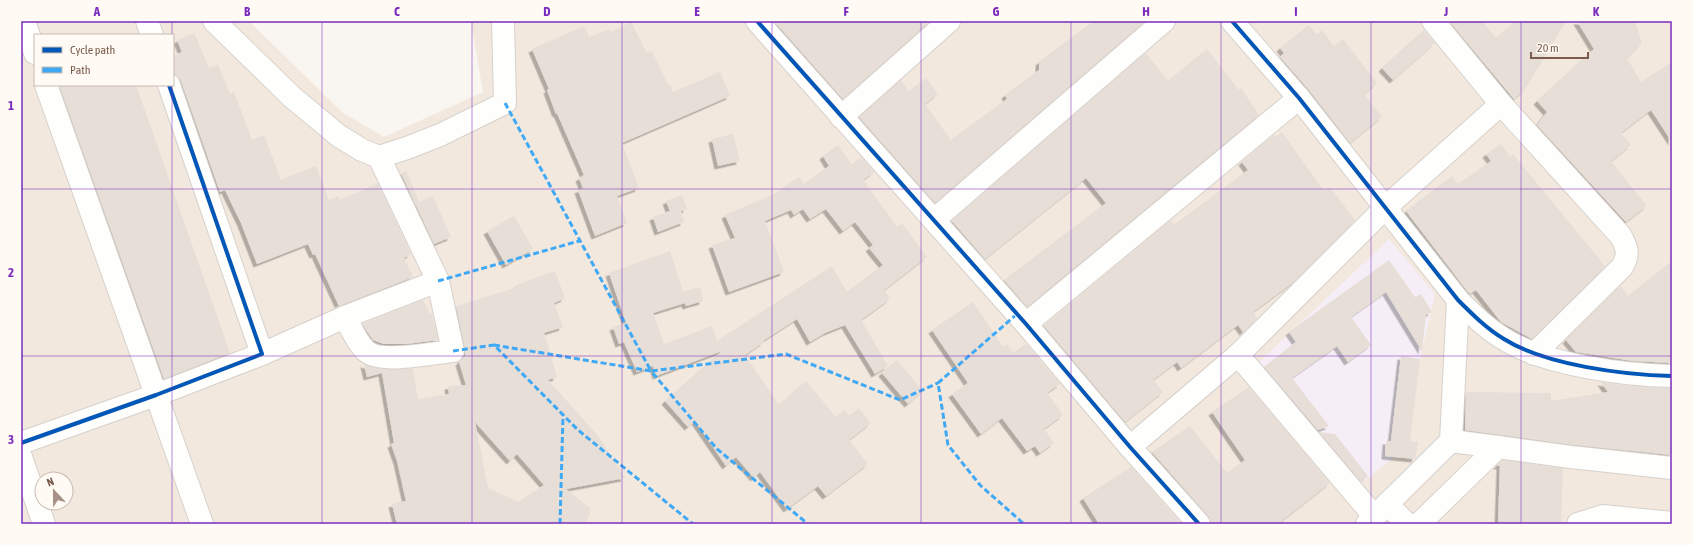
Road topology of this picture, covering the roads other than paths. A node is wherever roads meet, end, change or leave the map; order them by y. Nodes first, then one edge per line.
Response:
1 (24, 21) edge
2 (147, 21) edge
3 (214, 21) edge
4 (503, 21) edge
5 (757, 21) edge
6 (949, 21) edge
7 (1164, 21) edge
8 (1232, 21) edge
9 (1433, 21) edge
10 (152, 34) edge
11 (34, 50) edge
12 (46, 86) edge
13 (169, 86) edge
14 (1299, 98) junction
15 (1501, 104) junction
16 (841, 117) junction
17 (379, 157) junction
18 (1386, 207) junction
19 (934, 220) junction
20 (438, 281) junction
21 (1458, 300) junction
22 (345, 317) junction
23 (1026, 324) junction
24 (262, 354) junction
25 (1534, 354) junction
26 (1238, 355) junction
27 (1672, 376) edge
28 (156, 395) junction
29 (1451, 441) junction
30 (21, 443) edge
31 (1130, 447) junction
32 (1498, 447) junction
33 (21, 457) edge
34 (1672, 468) edge
35 (1376, 515) edge
36 (1672, 523) edge
37 (44, 524) edge
38 (202, 524) edge
39 (1199, 524) edge
40 (1407, 524) edge
41 (1419, 524) edge
42 (1578, 524) edge

1 - 11 street
2 - 10 street
3 - 17 street
4 - 17 street
5 - 16 street
6 - 16 street
7 - 19 street
8 - 14 street
9 - 15 street
12 - 28 street
13 - 24 street
14 - 18 street
14 - 23 street
15 - 18 street
15 - 25 street
16 - 19 street
17 - 20 street
18 - 21 street
18 - 26 street
19 - 23 street
20 - 22 street
20 - 22 street
21 - 25 street
21 - 29 street
22 - 24 street
23 - 31 street
24 - 28 street
25 - 27 street
26 - 31 street
26 - 35 street
28 - 30 street
28 - 38 street
29 - 32 street
29 - 35 street
31 - 39 street
32 - 34 street
32 - 41 street
33 - 37 street
35 - 40 street
36 - 42 street

